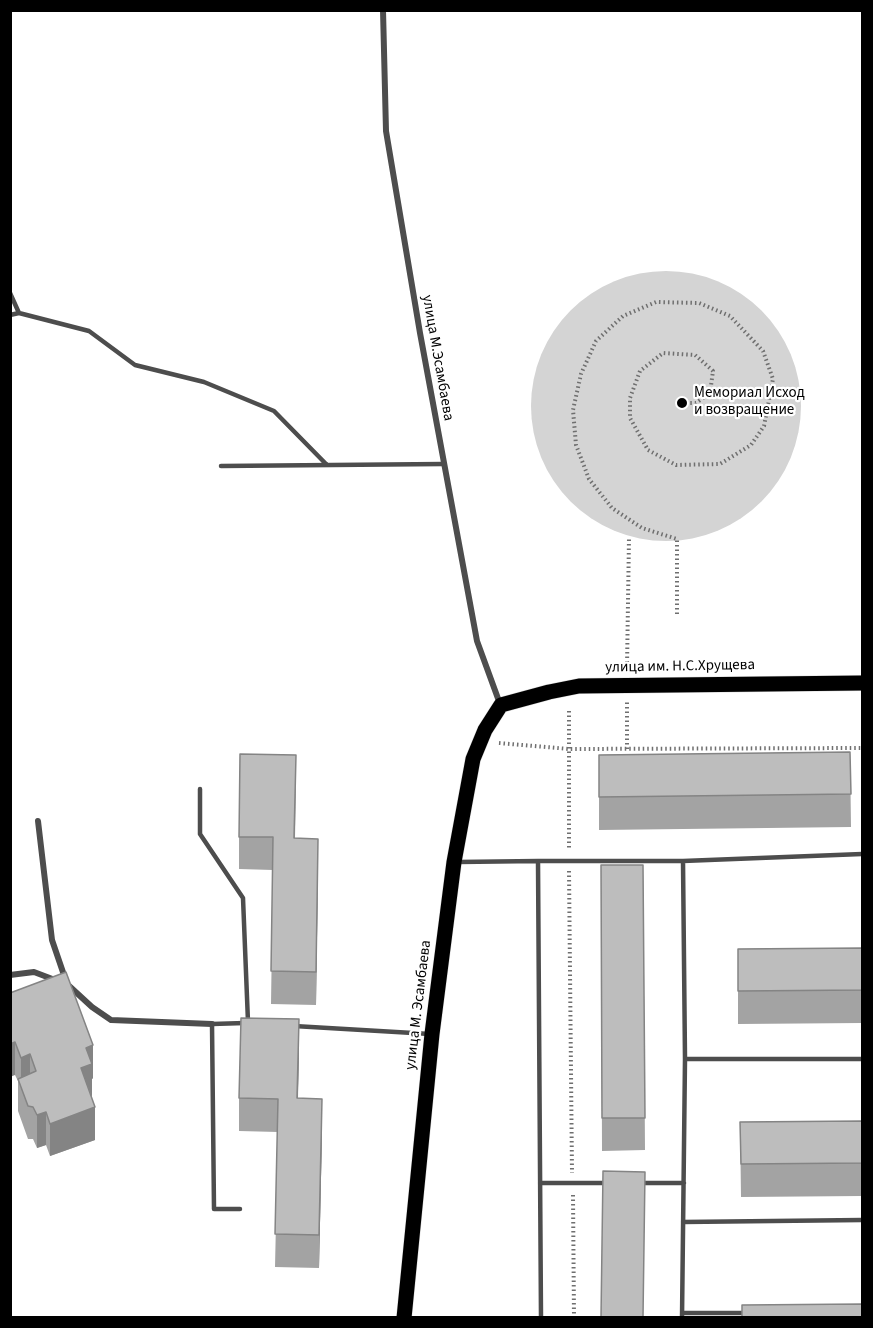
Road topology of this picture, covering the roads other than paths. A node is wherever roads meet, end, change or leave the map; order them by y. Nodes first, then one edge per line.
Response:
1 (383, 10) edge
2 (10, 293) edge
3 (19, 313) junction
4 (10, 315) edge
5 (443, 464) junction
6 (327, 465) junction
7 (221, 466) dead end
8 (862, 683) edge
9 (501, 705) junction
10 (200, 789) dead end
11 (38, 821) dead end
12 (862, 854) edge
13 (538, 861) junction
14 (683, 861) junction
15 (454, 862) junction
16 (10, 975) edge
17 (67, 984) junction
18 (212, 1024) junction
19 (284, 1025) edge
20 (432, 1034) junction
21 (686, 1059) junction
22 (862, 1059) edge
23 (540, 1183) junction
24 (617, 1183) edge
25 (639, 1183) edge
26 (684, 1183) junction
27 (240, 1209) dead end
28 (862, 1221) edge
29 (683, 1222) junction
30 (749, 1313) edge
31 (682, 1315) edge
32 (404, 1317) edge
33 (541, 1317) edge

1 - 5 street, улица М.Эсамбаева
2 - 3 lane
3 - 4 lane
3 - 6 lane
5 - 6 lane
5 - 9 street, улица М.Эсамбаева
6 - 7 lane
8 - 9 main road, улица им. Н.С.Хрущева
9 - 15 main road, улица М. Эсамбаева
10 - 18 lane
11 - 17 street
12 - 14 lane
13 - 14 lane
13 - 15 lane
13 - 23 lane
14 - 21 lane
15 - 20 main road, улица М. Эсамбаева
16 - 17 street
17 - 18 street
18 - 27 lane
19 - 20 lane
20 - 32 main road, улица М. Эсамбаева
21 - 22 lane
21 - 26 lane
23 - 24 lane
23 - 33 lane
25 - 26 lane
26 - 29 lane
28 - 29 lane
29 - 31 lane
30 - 31 lane

